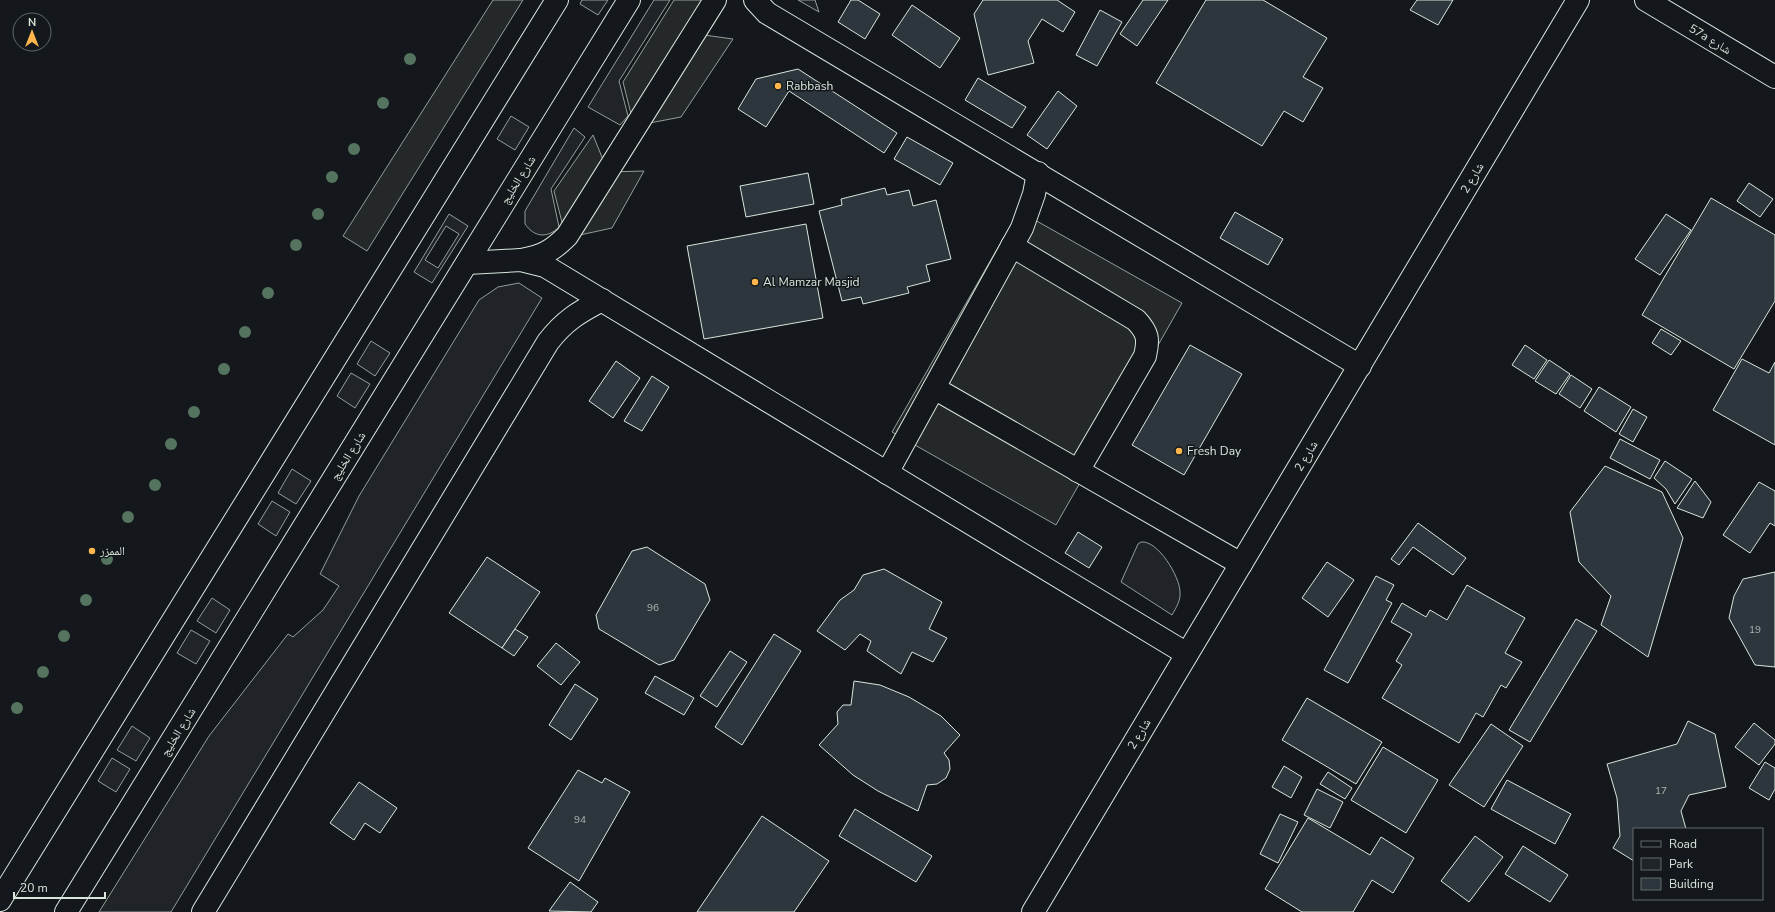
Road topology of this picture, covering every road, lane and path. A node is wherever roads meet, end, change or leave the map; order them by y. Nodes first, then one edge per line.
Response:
1 (558, 0) edge
2 (629, 0) edge
3 (715, 0) edge
4 (755, 0) edge
5 (1578, 0) edge
6 (1646, 0) edge
7 (1775, 77) edge
8 (1038, 173) junction
9 (1012, 246) junction
10 (521, 260) junction
11 (467, 263) junction
12 (602, 300) junction
13 (1360, 366) junction
14 (934, 388) junction
15 (1078, 471) junction
16 (887, 473) junction
17 (1241, 564) junction
18 (1187, 654) junction
19 (0, 900) edge
20 (66, 912) edge
21 (203, 912) edge
22 (1033, 912) edge

1 - 19 street
2 - 11 street, شارع الخليج
3 - 10 street
4 - 8 street
5 - 13 street, شارع 2
6 - 7 street, 57a شارع
8 - 9 street
8 - 13 street
9 - 14 street
9 - 15 street
10 - 11 street
10 - 12 street
11 - 20 street, شارع الخليج
12 - 16 street
12 - 21 street
13 - 17 street, شارع 2
14 - 15 street
14 - 16 street
15 - 17 street
16 - 18 street
17 - 18 street, شارع 2
18 - 22 street, شارع 2

